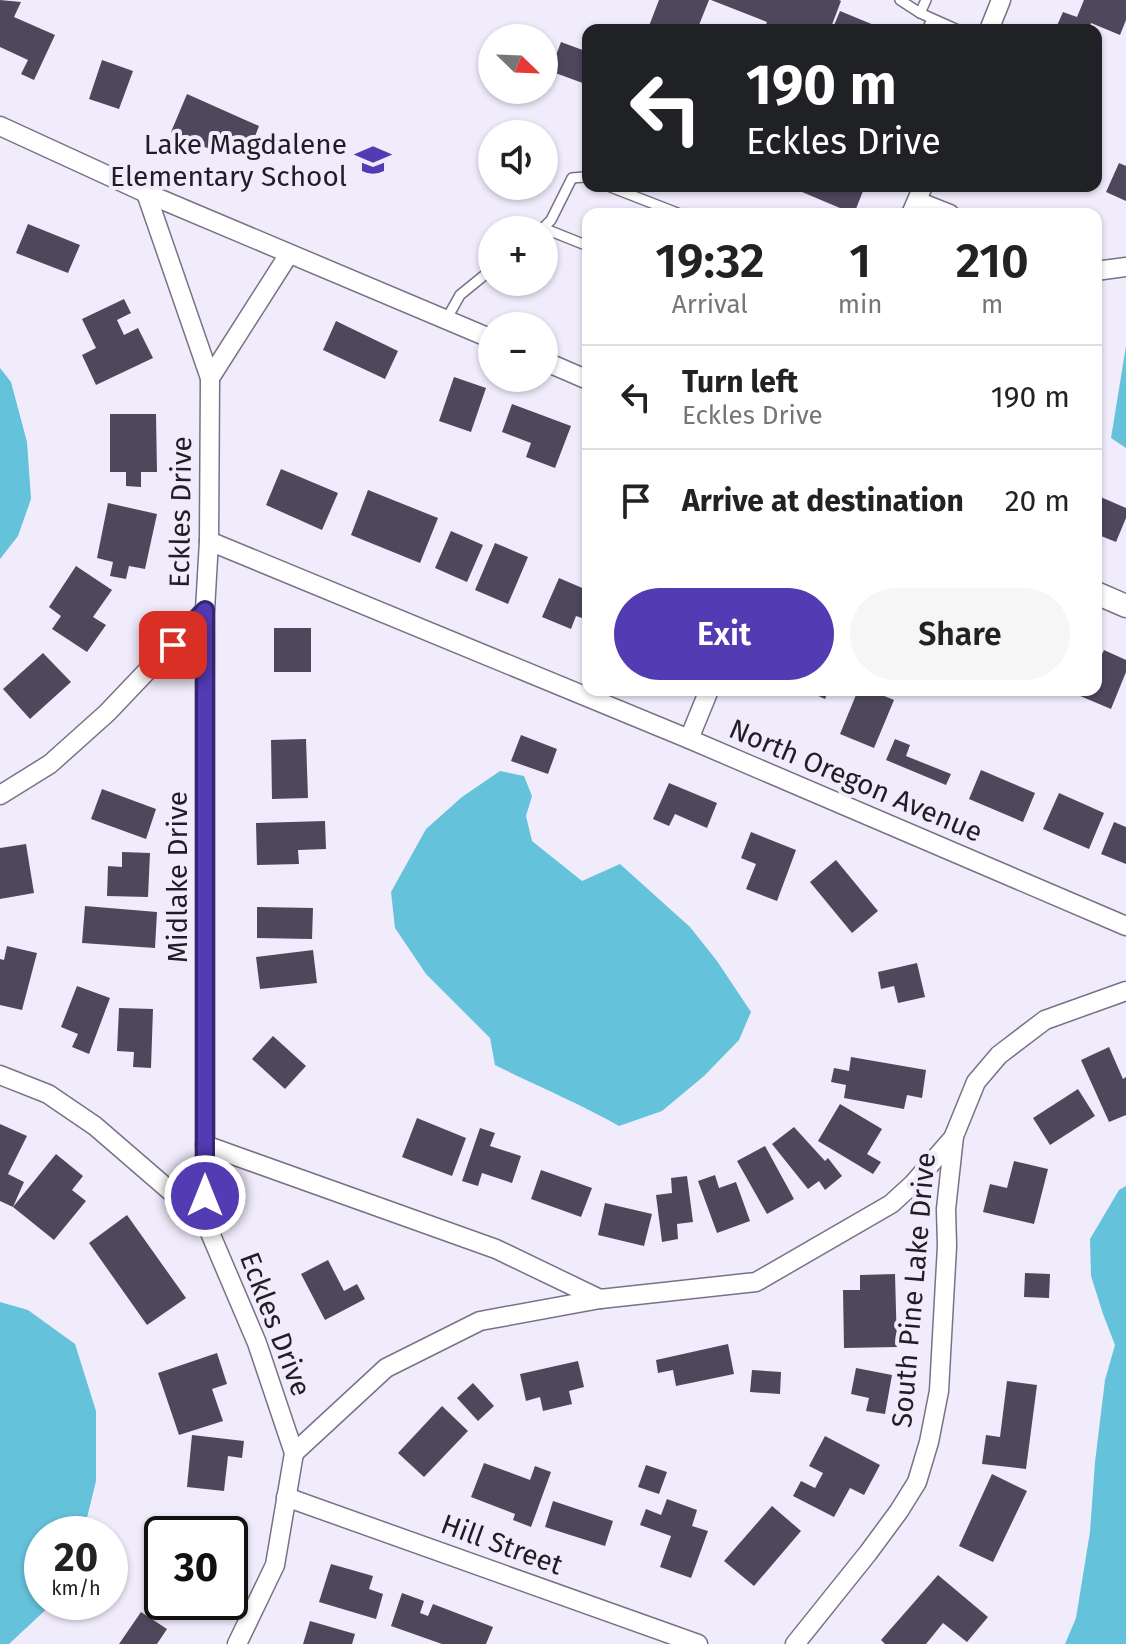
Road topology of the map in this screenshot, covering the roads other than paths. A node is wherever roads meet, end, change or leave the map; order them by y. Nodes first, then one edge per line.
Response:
1 (900, 0) edge
2 (926, 0) edge
3 (1001, 0) edge
4 (920, 13) junction
5 (932, 19) junction
6 (930, 24) edge
7 (944, 24) edge
8 (991, 24) edge
9 (0, 126) edge
10 (582, 177) edge
11 (623, 192) edge
12 (146, 193) junction
13 (917, 200) edge
14 (665, 208) edge
15 (936, 208) edge
16 (553, 216) edge
17 (558, 235) edge
18 (582, 244) edge
19 (289, 254) junction
20 (1126, 267) edge
21 (1102, 270) edge
22 (478, 280) edge
23 (446, 320) junction
24 (478, 333) edge
25 (558, 367) edge
26 (582, 377) edge
27 (210, 378) junction
28 (209, 541) junction
29 (1102, 596) edge
30 (1126, 606) edge
31 (205, 610) junction
32 (582, 695) edge
33 (585, 696) edge
34 (707, 696) edge
35 (689, 739) junction
36 (0, 795) edge
37 (1126, 926) edge
38 (1126, 991) edge
39 (0, 1075) edge
40 (954, 1136) junction
41 (205, 1145) junction
42 (205, 1221) junction
43 (600, 1299) junction
44 (294, 1453) junction
45 (286, 1497) junction
46 (237, 1644) edge
47 (698, 1644) edge
48 (795, 1644) edge

1 - 4 lane
2 - 4 lane
3 - 8 street
4 - 5 lane
5 - 6 lane
5 - 7 lane
9 - 12 street
10 - 16 lane
11 - 14 lane
12 - 19 street
12 - 27 street, Eckles Drive
13 - 15 street
17 - 18 lane
19 - 23 street
19 - 27 street
20 - 21 street
22 - 23 lane
23 - 24 street
25 - 26 street
27 - 28 street, Eckles Drive
28 - 31 street, Eckles Drive
28 - 32 street, North Oregon Avenue
29 - 30 street
31 - 36 street, Eckles Drive
31 - 41 street, Midlake Drive
33 - 35 street, North Oregon Avenue
34 - 35 street
35 - 37 street, North Oregon Avenue
38 - 40 street, South Pine Lake Drive
39 - 42 street, Eckles Drive
40 - 43 street
40 - 48 street, South Pine Lake Drive
41 - 42 street, Midlake Drive
41 - 43 street
42 - 44 street, Eckles Drive
43 - 44 street
44 - 45 street, Eckles Drive
45 - 46 street, Eckles Drive
45 - 47 street, Hill Street

